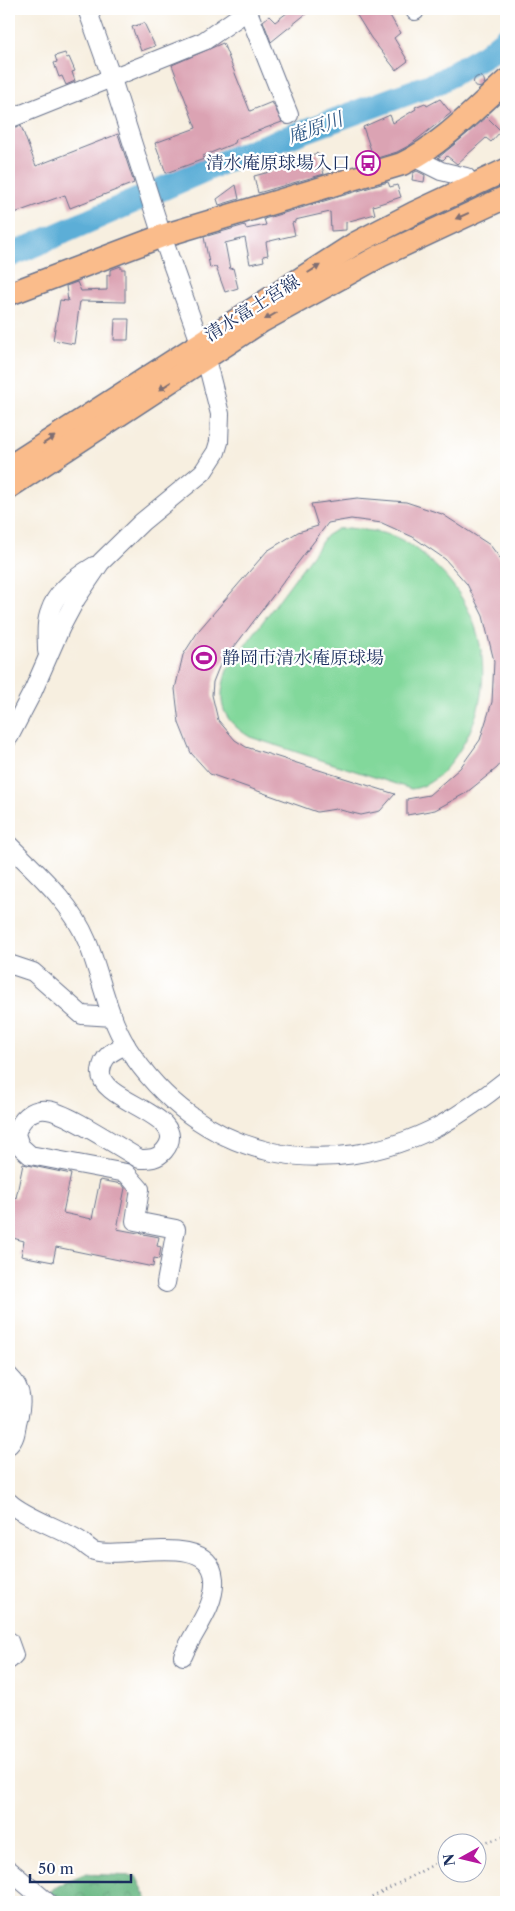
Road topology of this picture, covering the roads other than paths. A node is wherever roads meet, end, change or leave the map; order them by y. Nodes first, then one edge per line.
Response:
1 (87, 9) edge
2 (248, 9) edge
3 (112, 79) junction
4 (506, 81) edge
5 (289, 115) dead end
6 (9, 119) edge
7 (415, 158) junction
8 (506, 170) edge
9 (469, 187) junction
10 (506, 197) edge
11 (162, 236) junction
12 (9, 294) edge
13 (203, 351) junction
14 (9, 467) edge
15 (9, 487) edge
16 (9, 737) edge
17 (9, 845) edge
18 (9, 964) edge
19 (113, 1017) junction
20 (126, 1045) junction
21 (506, 1080) edge
22 (166, 1283) dead end
23 (9, 1376) edge
24 (9, 1445) edge
25 (9, 1502) edge
26 (9, 1641) edge
27 (184, 1656) dead end
28 (9, 1660) edge
29 (9, 1870) edge
30 (47, 1902) edge

1 - 3 street
2 - 3 street
2 - 5 street
3 - 6 street
3 - 11 street
4 - 7 main road
7 - 9 street
7 - 11 main road
8 - 9 main road, 清水富士宮線
13 -> 9 main road, 清水富士宮線
10 -> 13 main road, 清水富士宮線
11 - 12 main road
11 - 13 street
14 -> 13 main road, 清水富士宮線
13 -> 15 main road, 清水富士宮線
13 - 16 street
17 - 19 street
18 - 19 street
19 - 20 street
20 - 21 street
20 - 22 street
23 - 24 street
25 - 27 street
26 - 28 street
29 - 30 street

